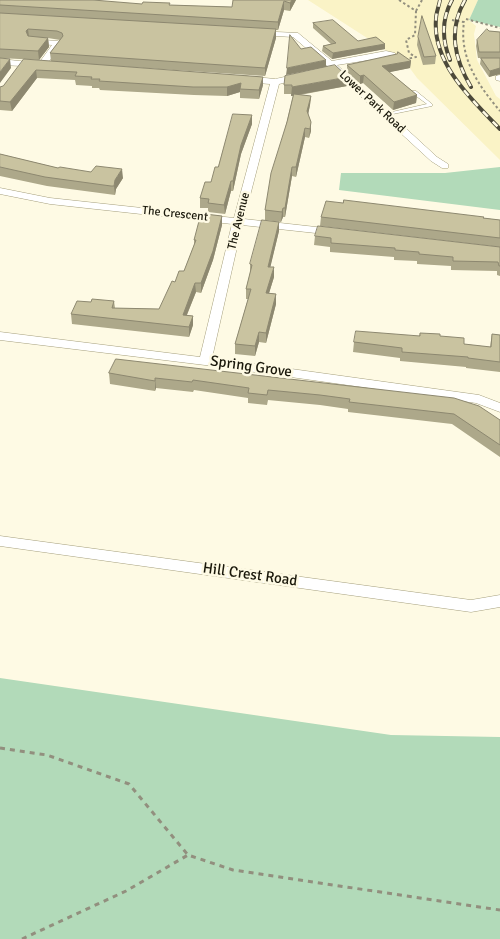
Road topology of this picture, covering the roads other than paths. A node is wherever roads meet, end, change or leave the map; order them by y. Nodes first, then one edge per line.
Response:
1 (246, 32) edge
2 (32, 41) edge
3 (393, 58) edge
4 (0, 62) edge
5 (42, 65) junction
6 (52, 66) edge
7 (331, 68) junction
8 (310, 75) edge
9 (236, 79) edge
10 (275, 82) junction
11 (414, 92) edge
12 (385, 115) junction
13 (445, 166) dead end
14 (0, 190) edge
15 (238, 221) junction
16 (345, 234) edge
17 (0, 336) edge
18 (205, 360) junction
19 (500, 408) edge
20 (0, 540) edge
21 (500, 601) edge

1 - 7 street, Lower Park Road
2 - 5 street
3 - 7 street
4 - 5 street
5 - 6 street
7 - 12 street, Lower Park Road
8 - 10 street
9 - 10 street
10 - 15 street, The Avenue
11 - 12 lane
12 - 13 street, Lower Park Road
14 - 15 street, The Crescent
15 - 16 street, The Crescent
15 - 18 street, The Avenue
17 - 18 street, Spring Grove
18 - 19 street, Spring Grove
20 - 21 street, Hill Crest Road

